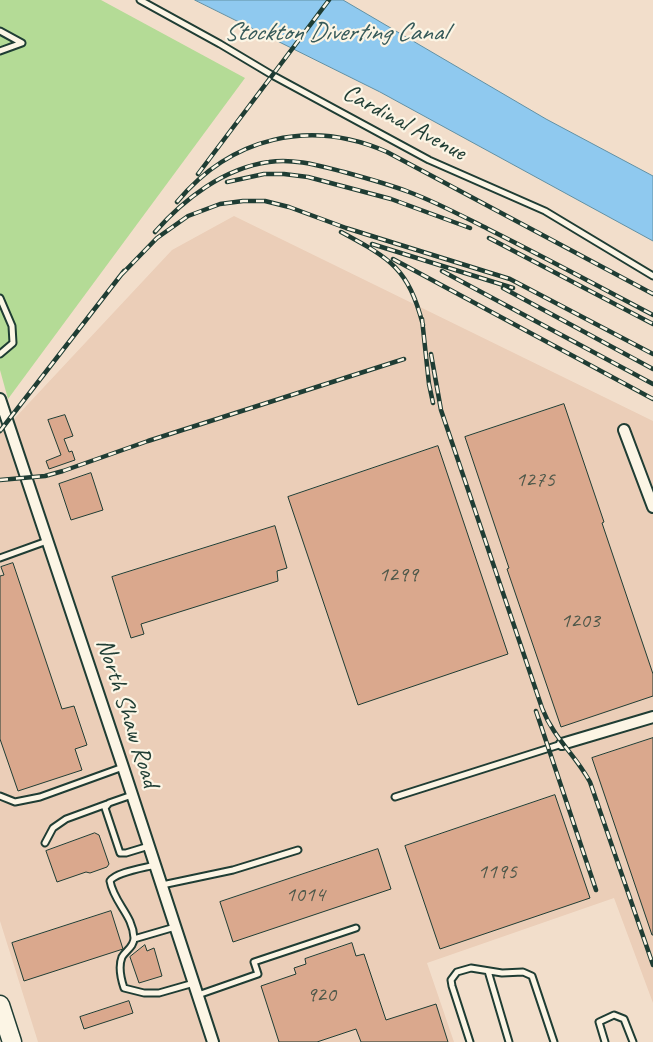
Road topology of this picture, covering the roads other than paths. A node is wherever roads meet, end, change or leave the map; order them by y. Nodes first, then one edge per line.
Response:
1 (140, 0) edge
2 (0, 31) edge
3 (1, 49) edge
4 (653, 276) edge
5 (0, 298) edge
6 (0, 354) edge
7 (0, 399) edge
8 (624, 430) dead end
9 (653, 507) edge
10 (48, 541) junction
11 (0, 558) edge
12 (653, 717) edge
13 (562, 744) joint
14 (123, 767) junction
15 (132, 795) junction
16 (0, 796) edge
17 (395, 797) dead end
18 (107, 804) junction
19 (45, 842) dead end
20 (149, 846) junction
21 (298, 850) dead end
22 (155, 865) junction
23 (162, 885) junction
24 (175, 926) junction
25 (356, 928) dead end
26 (134, 938) junction
27 (488, 970) junction
28 (194, 983) junction
29 (197, 995) junction
30 (2, 1012) edge
31 (13, 1042) edge
32 (213, 1042) edge
33 (470, 1042) edge
34 (509, 1042) edge
35 (554, 1042) edge
36 (604, 1042) edge
37 (633, 1042) edge

1 - 4 lane, Cardinal Avenue
2 - 3 lane
5 - 6 lane
7 - 10 street, North Shaw Road
8 - 9 street
10 - 11 lane
10 - 14 street, North Shaw Road
12 - 13 street
13 - 17 lane
14 - 15 street, North Shaw Road
14 - 16 lane
15 - 18 lane
15 - 20 street, North Shaw Road
18 - 19 lane
18 - 20 lane
20 - 22 street, North Shaw Road
21 - 23 lane
22 - 23 street, North Shaw Road
22 - 26 lane
23 - 24 street, North Shaw Road
24 - 26 lane
24 - 28 street, North Shaw Road
25 - 29 lane
26 - 28 lane
27 - 33 lane
27 - 34 lane
27 - 35 lane
28 - 29 street, North Shaw Road
29 - 32 street, North Shaw Road
30 - 31 highway
36 - 37 lane

